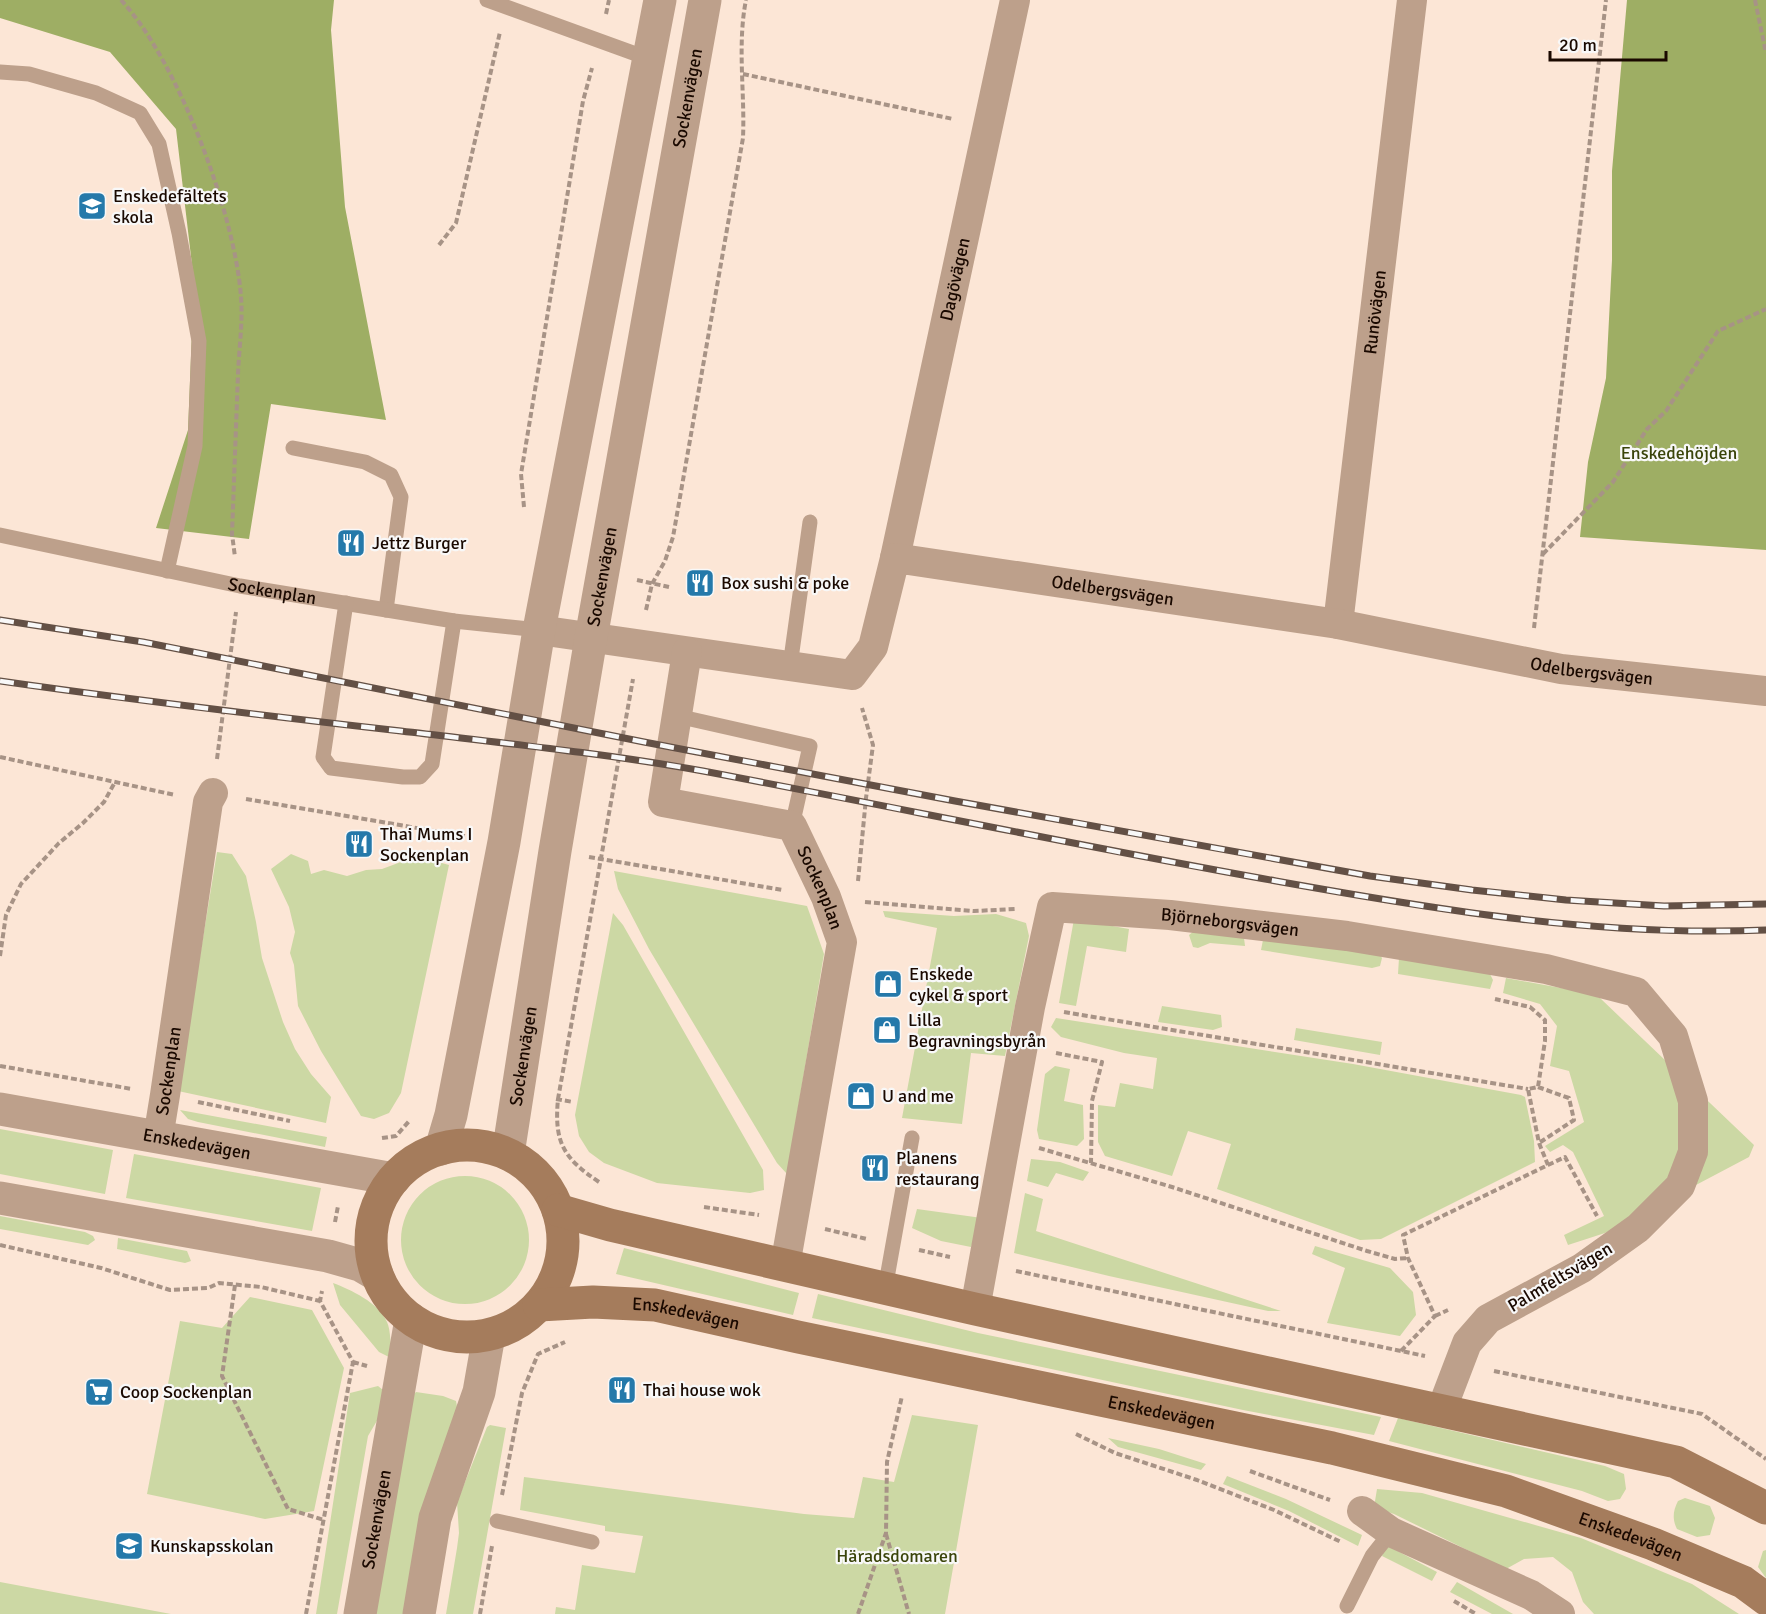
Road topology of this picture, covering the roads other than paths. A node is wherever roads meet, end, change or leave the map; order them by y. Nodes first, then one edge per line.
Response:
1 (487, 0) edge
2 (660, 0) edge
3 (705, 0) edge
4 (1015, 0) edge
5 (1412, 0) edge
6 (647, 58) junction
7 (0, 72) edge
8 (293, 448) dead end
9 (810, 522) dead end
10 (2, 532) edge
11 (895, 558) junction
12 (167, 571) junction
13 (346, 603) junction
14 (386, 610) junction
15 (454, 621) junction
16 (1338, 624) junction
17 (539, 630) junction
18 (591, 638) junction
19 (687, 652) junction
20 (790, 666) junction
21 (1766, 691) edge
22 (676, 716) junction
23 (211, 797) road end
24 (792, 826) junction
25 (0, 1108) edge
26 (158, 1138) junction
27 (912, 1138) dead end
28 (441, 1149) junction
29 (1693, 1152) joint
30 (508, 1155) junction
31 (394, 1179) junction
32 (0, 1198) edge
33 (558, 1210) junction
34 (785, 1266) junction
35 (377, 1275) junction
36 (885, 1289) junction
37 (539, 1305) junction
38 (975, 1309) junction
39 (411, 1319) junction
40 (489, 1335) junction
41 (1441, 1411) junction
42 (1766, 1509) edge
43 (1362, 1511) dead end
44 (497, 1521) dead end
45 (1391, 1532) junction
46 (592, 1542) dead end
47 (1766, 1599) edge
48 (1347, 1606) dead end
49 (360, 1614) edge
50 (420, 1614) edge
51 (1560, 1614) edge

1 - 6 lane
2 - 6 street
3 - 18 street, Sockenvägen
4 - 11 street, Dagövägen
5 - 16 street, Runövägen
6 - 17 street
7 - 12 lane
8 - 14 lane
9 - 20 lane
10 - 12 lane, Sockenplan
11 - 16 street, Odelbergsvägen
11 - 20 street
12 - 13 lane, Sockenplan
13 - 14 lane, Sockenplan
13 - 15 lane
14 - 15 lane, Sockenplan
15 - 17 lane, Sockenplan
16 - 21 street, Odelbergsvägen
17 - 18 street
17 - 28 street
18 - 19 street
18 - 30 street, Sockenvägen
19 - 20 street
19 - 22 street, Sockenplan
22 - 24 street, Sockenplan
22 - 24 lane
23 - 26 street, Sockenplan
24 - 34 street, Sockenplan
25 - 26 street, Enskedevägen
26 - 31 street, Enskedevägen
27 - 36 lane
28 - 30 main road
28 - 31 main road
29 - 38 street, Björneborgsvägen
29 - 41 street, Palmfeltsvägen
30 - 33 main road
31 - 35 main road
32 - 35 street
33 - 34 main road
33 - 37 main road
34 - 36 main road
35 - 39 main road
36 - 38 main road
37 - 40 main road
37 - 47 main road, Enskedevägen
38 - 41 main road
39 - 40 main road
39 - 49 street, Sockenvägen
40 - 50 street
41 - 42 main road
43 - 45 street
44 - 46 lane
45 - 48 lane
45 - 51 street

